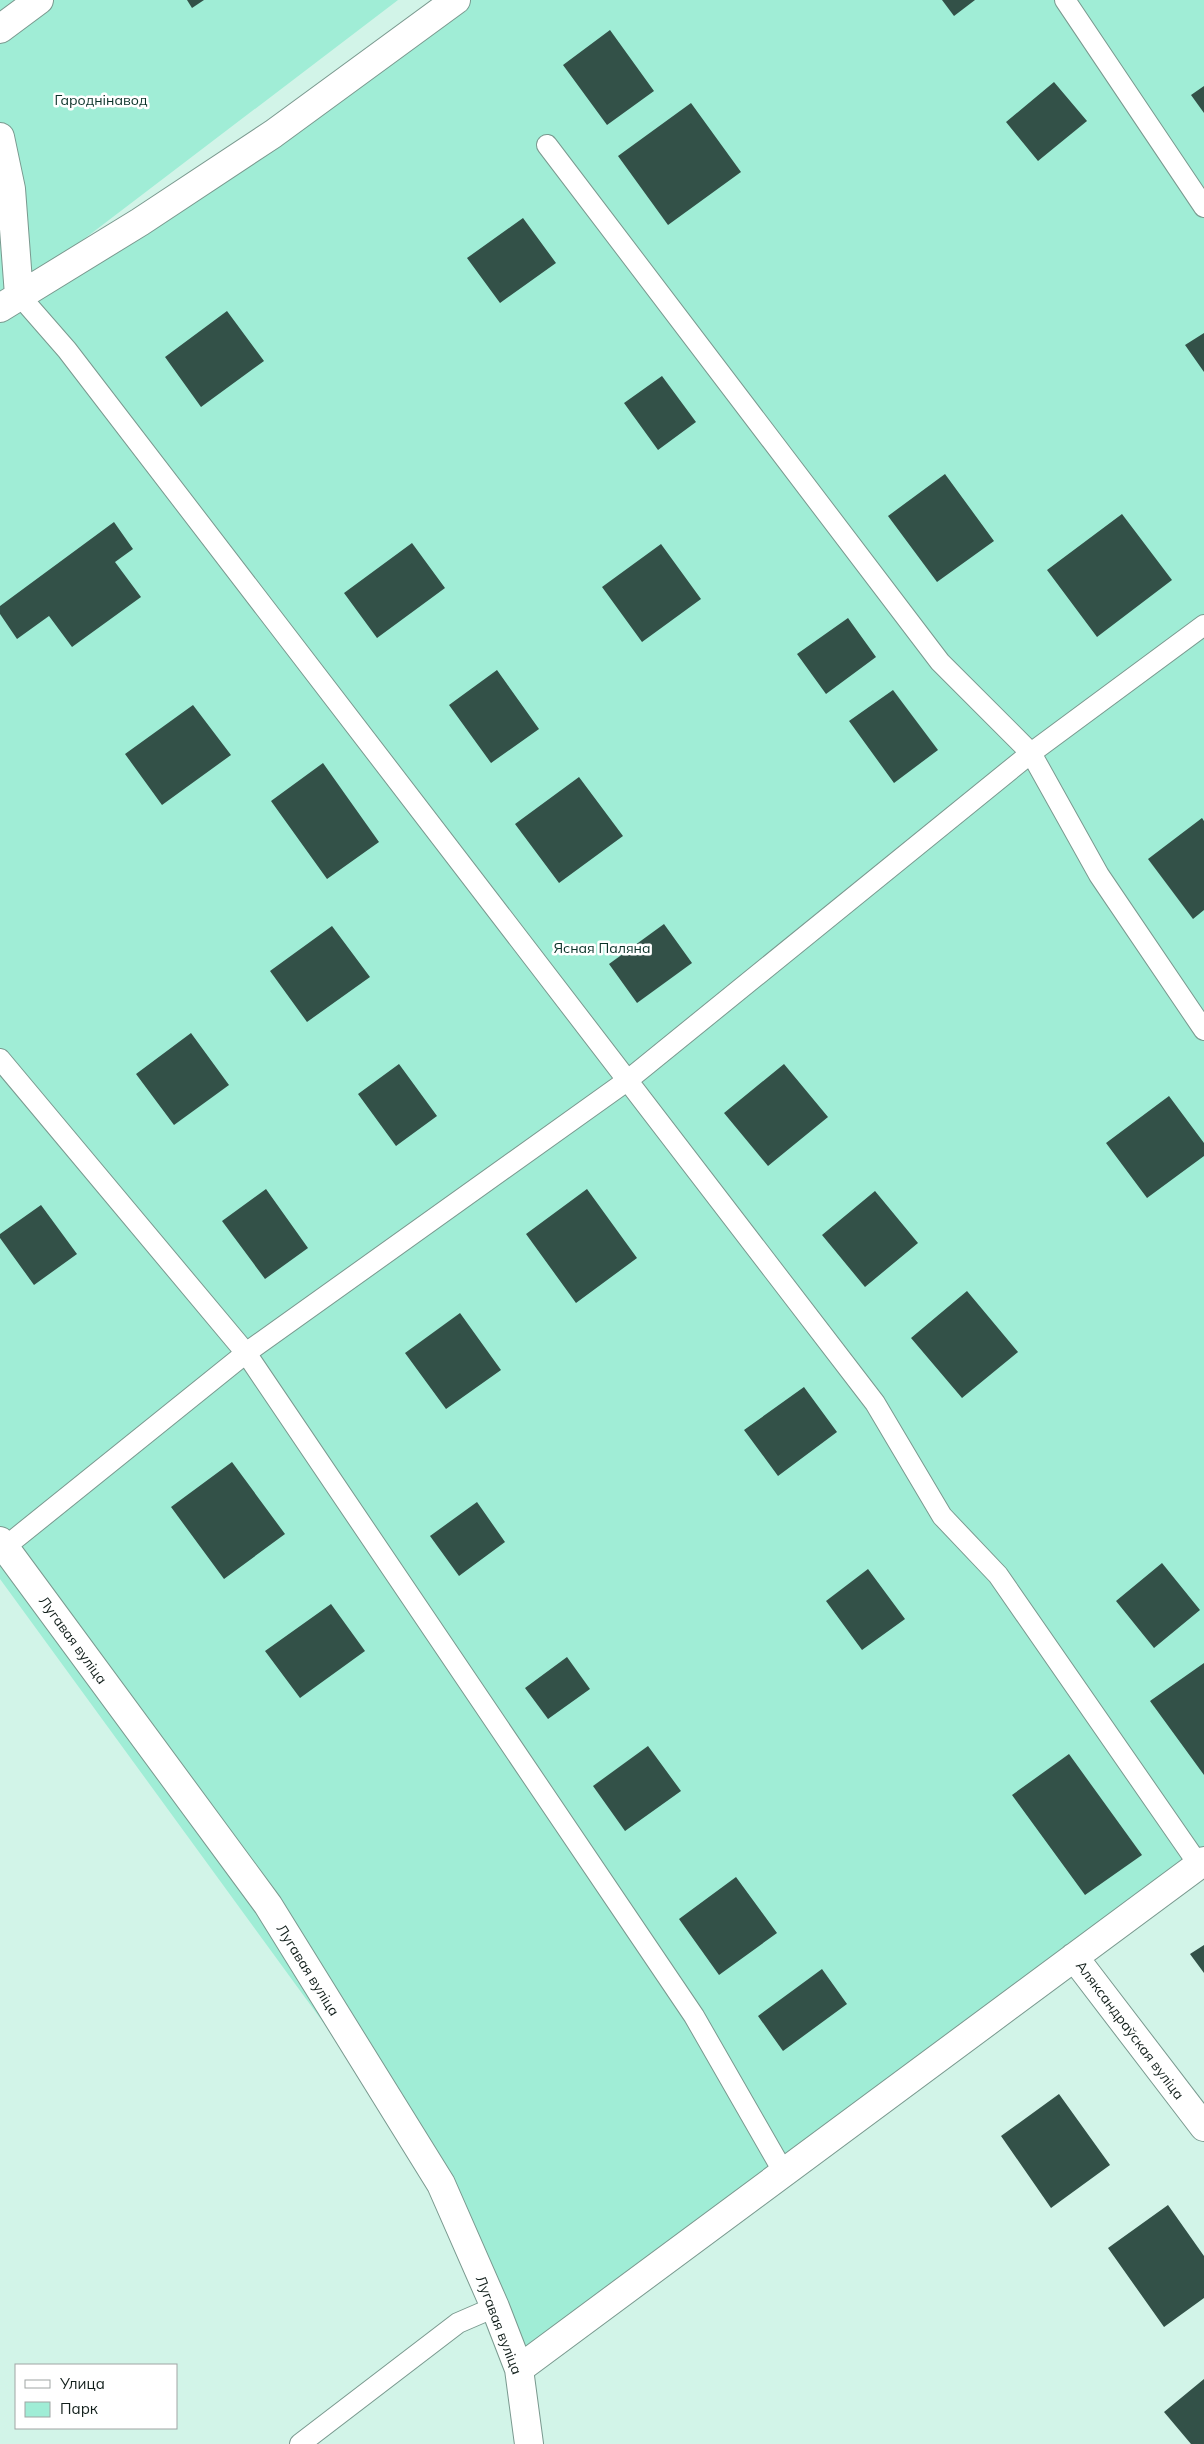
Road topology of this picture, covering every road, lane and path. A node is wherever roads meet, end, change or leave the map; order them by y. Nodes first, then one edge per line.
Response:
1 (39, 0) edge
2 (456, 0) edge
3 (1065, 0) edge
4 (0, 29) edge
5 (0, 137) edge
6 (547, 145) dead end
7 (1204, 207) edge
8 (9, 302) edge
9 (1204, 625) edge
10 (1031, 753) junction
11 (1204, 1030) edge
12 (0, 1059) edge
13 (628, 1080) junction
14 (246, 1353) junction
15 (2, 1544) edge
16 (1201, 1863) edge
17 (1074, 1957) junction
18 (1204, 2127) edge
19 (784, 2173) junction
20 (495, 2308) junction
21 (518, 2369) junction
22 (300, 2444) edge
23 (529, 2444) edge

1 - 4 street
2 - 8 street
3 - 7 lane
5 - 8 street
6 - 10 lane
8 - 13 lane
9 - 10 lane
10 - 11 lane
10 - 13 lane
12 - 14 lane
13 - 14 lane
13 - 16 lane
14 - 15 lane
14 - 19 lane
15 - 20 street, Лугавая вуліца
16 - 17 street
17 - 18 street, Аляксандраўская вуліца
17 - 19 street
19 - 21 street
20 - 21 street, Лугавая вуліца
20 - 22 lane
21 - 23 street, Лугавая вуліца

